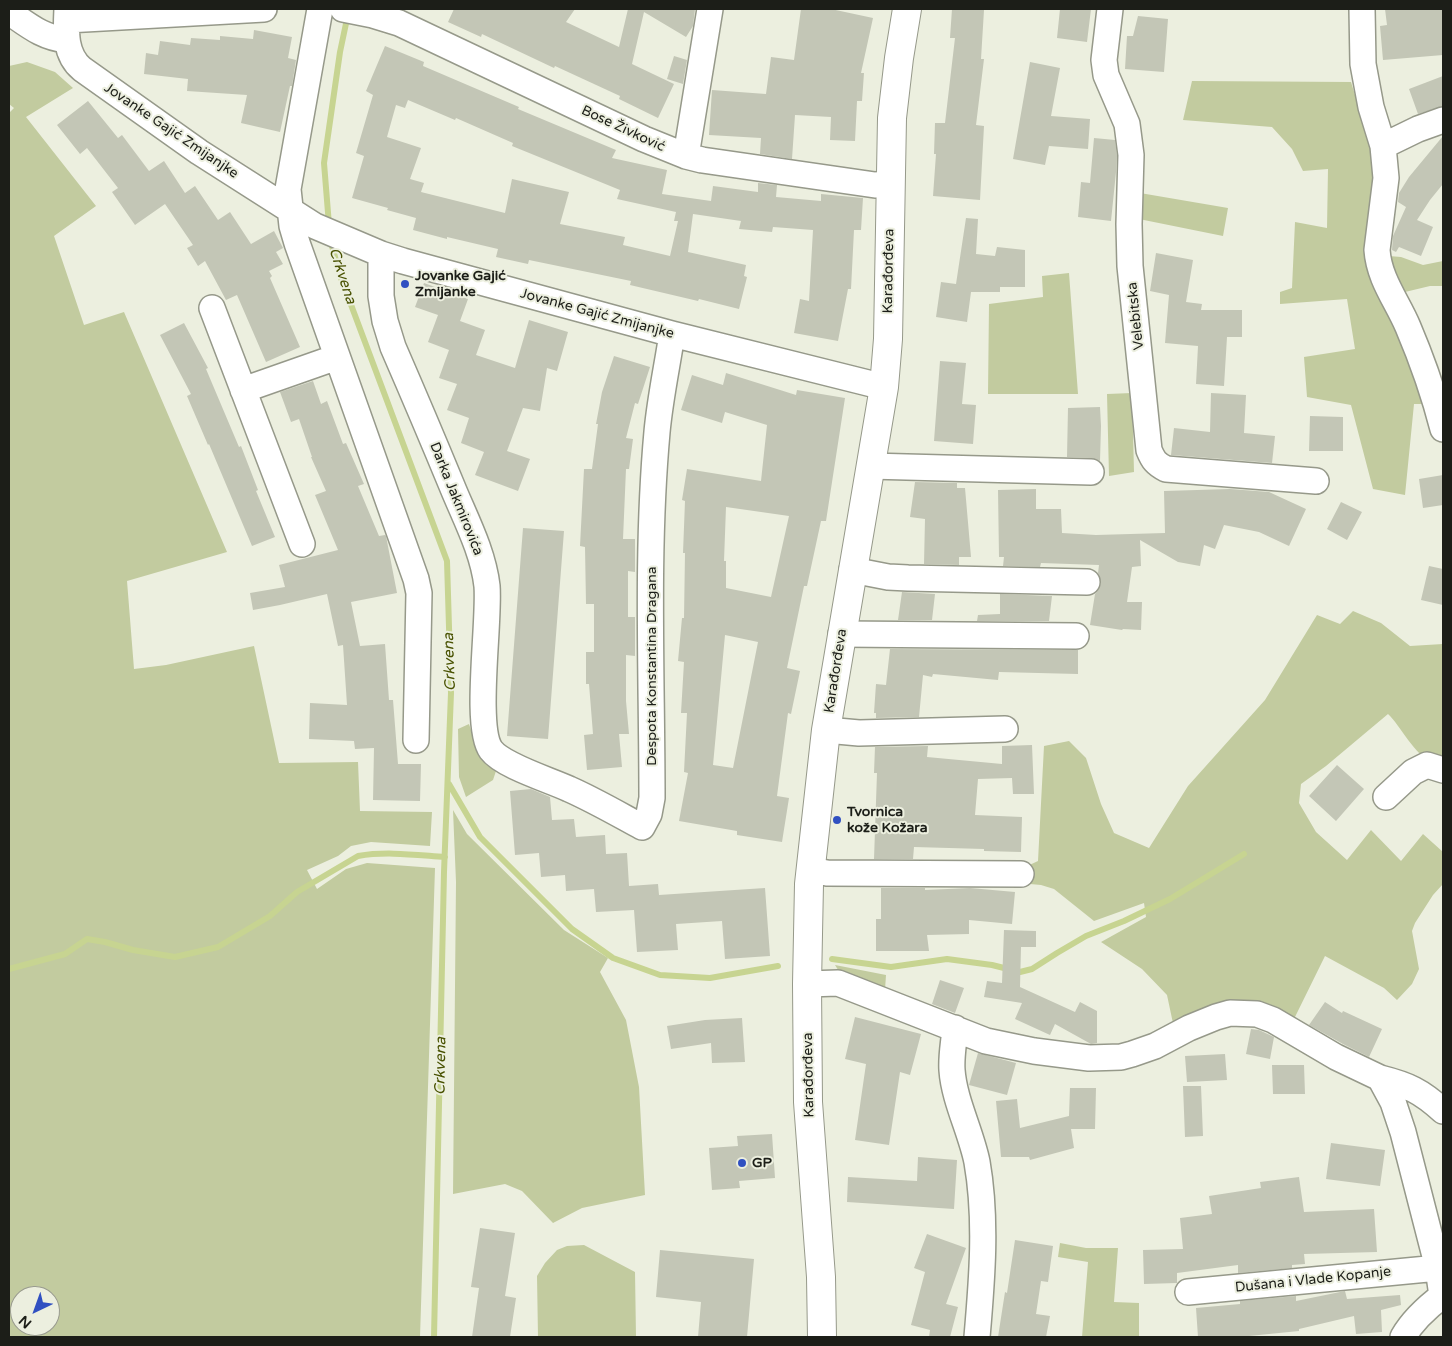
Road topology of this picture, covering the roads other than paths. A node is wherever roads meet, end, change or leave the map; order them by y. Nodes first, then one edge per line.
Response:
1 (264, 9) edge
2 (320, 9) edge
3 (342, 9) edge
4 (710, 9) edge
5 (907, 9) edge
6 (1110, 9) edge
7 (1362, 9) edge
8 (9, 12) edge
9 (67, 23) edge
10 (1443, 120) edge
11 (1384, 146) junction
12 (686, 156) junction
13 (890, 184) junction
14 (290, 210) junction
15 (381, 254) junction
16 (212, 308) dead end
17 (672, 334) junction
18 (337, 357) junction
19 (884, 387) junction
20 (244, 390) junction
21 (1443, 429) edge
22 (870, 466) junction
23 (1090, 472) dead end
24 (1316, 482) dead end
25 (302, 544) dead end
26 (852, 570) junction
27 (1087, 582) dead end
28 (841, 634) junction
29 (1076, 636) dead end
30 (1005, 729) dead end
31 (826, 730) junction
32 (416, 740) dead end
33 (492, 751) joint
34 (1443, 770) edge
35 (1386, 797) dead end
36 (810, 870) junction
37 (1021, 874) dead end
38 (807, 984) junction
39 (955, 1028) junction
40 (1380, 1078) junction
41 (1441, 1106) edge
42 (1438, 1268) junction
43 (1188, 1292) dead end
44 (1443, 1299) edge
45 (822, 1337) edge
46 (977, 1337) edge
47 (1403, 1337) edge

1 - 9 street
2 - 14 street
3 - 12 street, Bose Živković
4 - 12 street
5 - 13 main road, Karađorđeva
6 - 24 street, Velebitska
7 - 11 street
8 - 9 street
9 - 14 street, Jovanke Gajić Zmijanjke
10 - 11 street
11 - 21 street
12 - 13 street, Bose Živković
13 - 19 main road, Karađorđeva
14 - 15 street, Jovanke Gajić Zmijanjke
14 - 18 street
15 - 17 street, Jovanke Gajić Zmijanjke
15 - 33 street, Darka Jakmirovića
16 - 20 street
17 - 19 street, Jovanke Gajić Zmijanjke
17 - 33 street, Despota Konstantina Dragana
18 - 20 street
18 - 32 street
19 - 22 main road, Karađorđeva
20 - 25 street
22 - 23 street
22 - 26 main road, Karađorđeva
26 - 27 street
26 - 28 main road, Karađorđeva
28 - 29 street
28 - 31 main road, Karađorđeva
30 - 31 street
31 - 36 main road, Karađorđeva
34 - 35 street
36 - 37 street
36 - 38 main road, Karađorđeva
38 - 39 street
38 - 45 main road, Karađorđeva
39 - 40 street
39 - 46 street
40 - 41 street
40 - 42 street
42 - 43 street, Dušana i Vlade Kopanje
42 - 44 street
44 - 47 street

